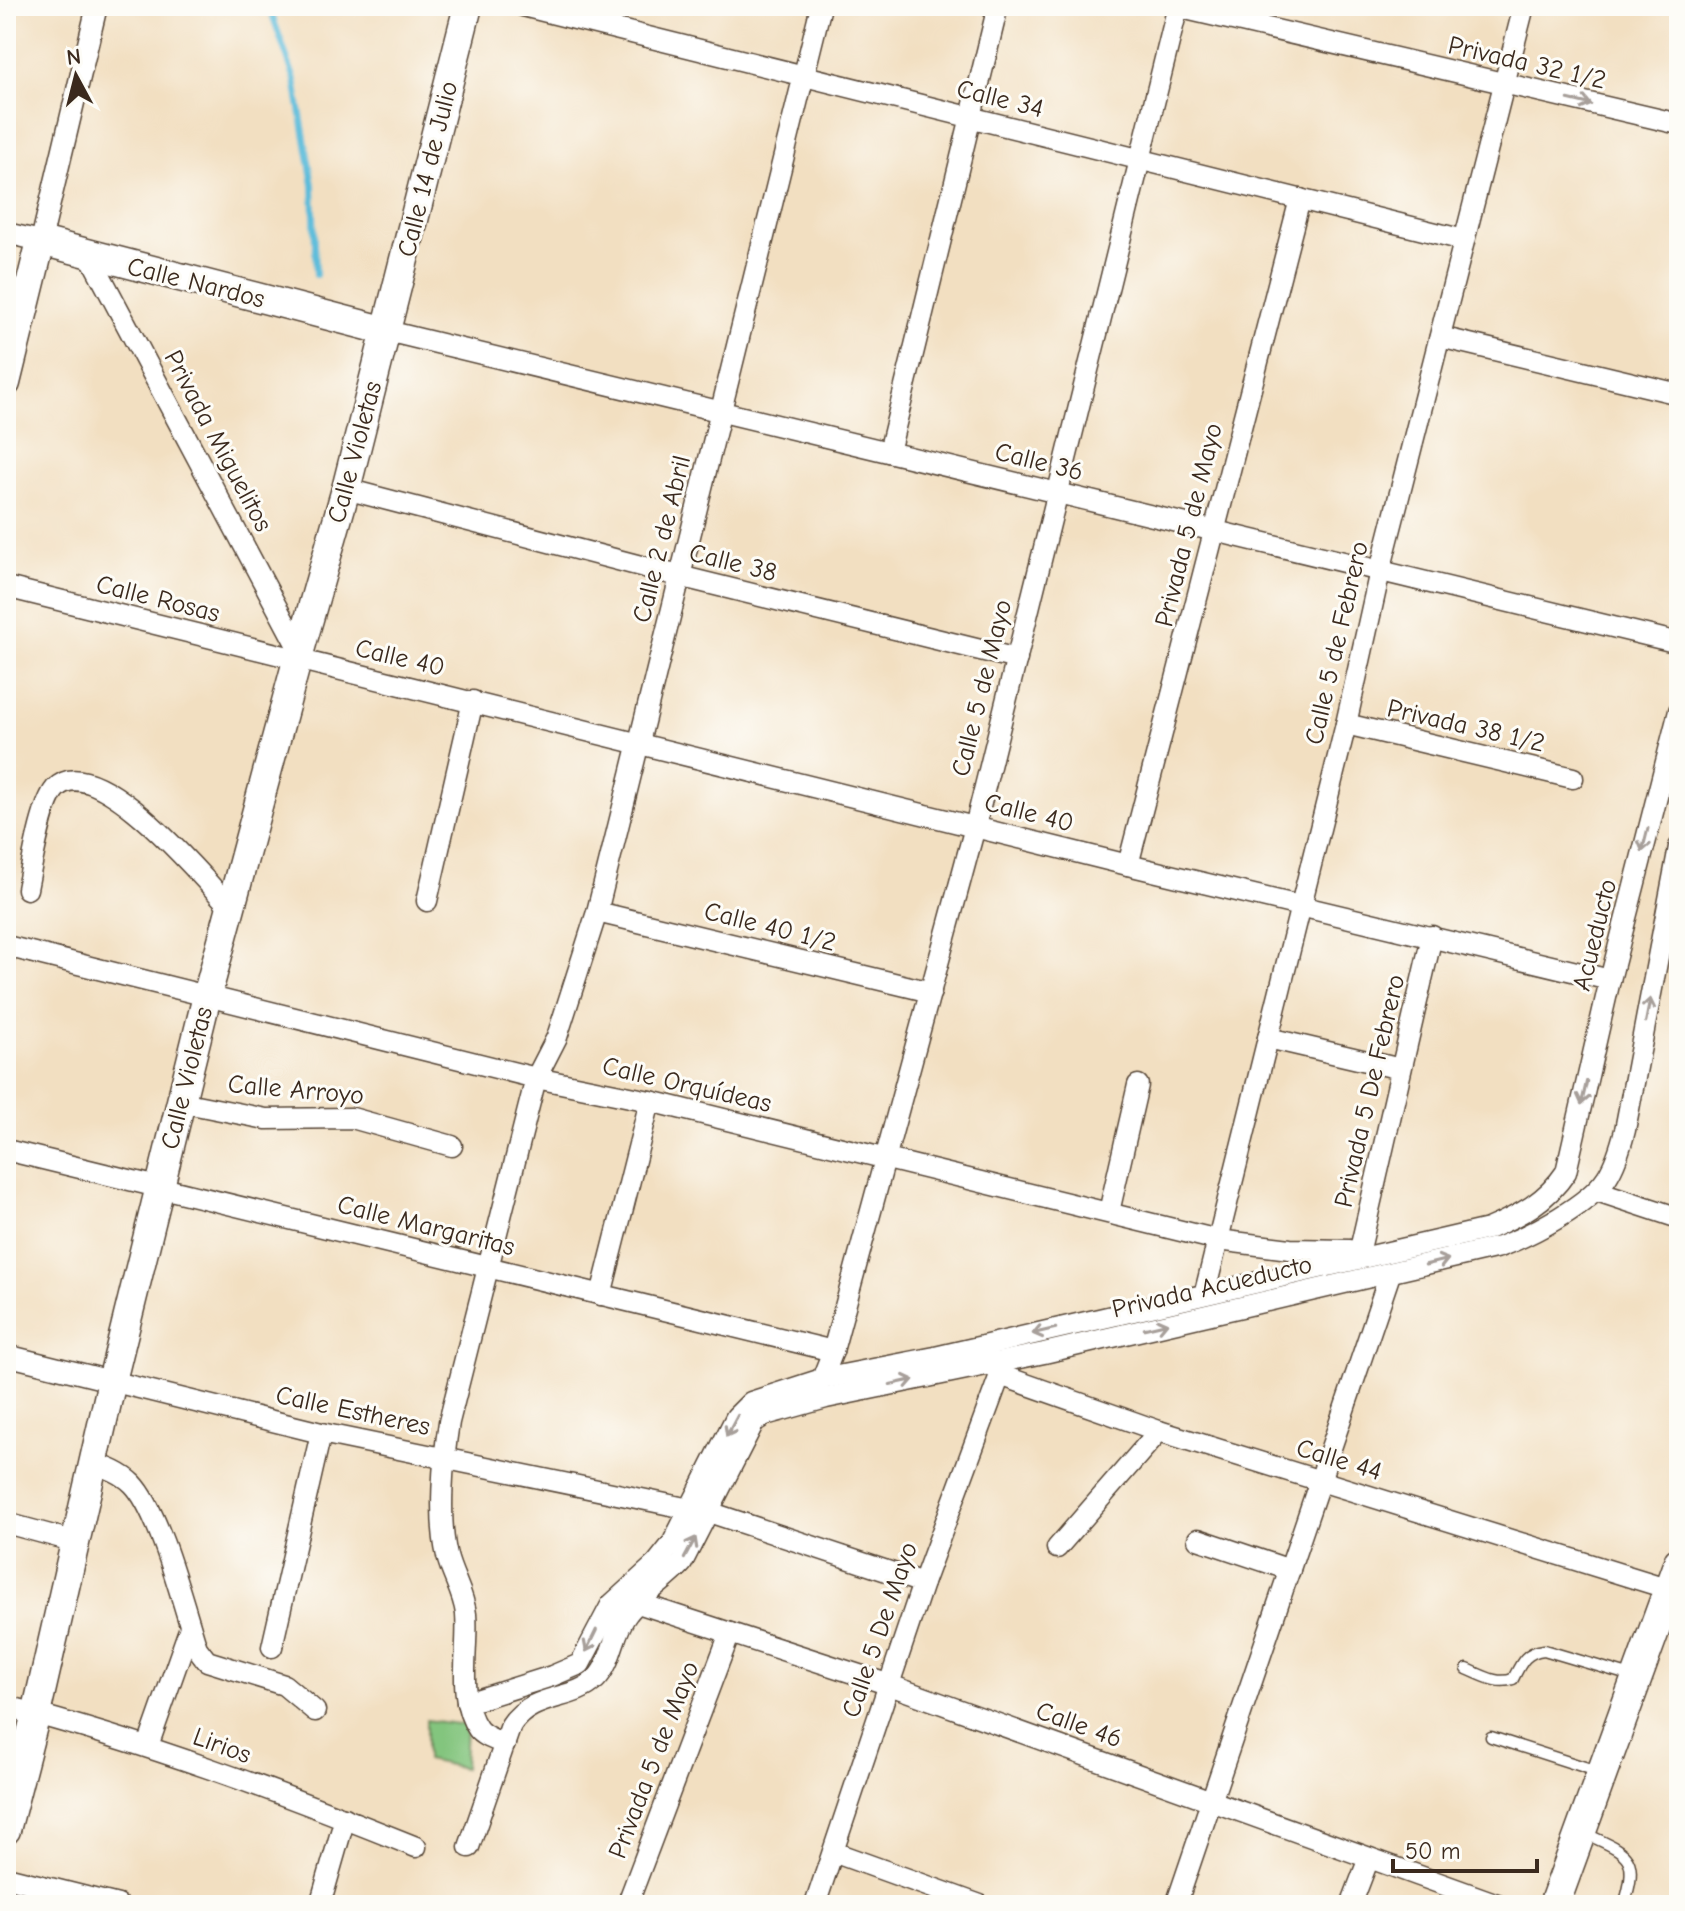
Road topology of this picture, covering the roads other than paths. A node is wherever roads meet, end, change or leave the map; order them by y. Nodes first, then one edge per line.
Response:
1 (97, 6) edge
2 (468, 6) edge
3 (523, 6) edge
4 (821, 6) edge
5 (998, 6) edge
6 (1524, 6) edge
7 (1178, 7) edge
8 (573, 11) edge
9 (803, 77) junction
10 (1504, 85) junction
11 (971, 118) junction
12 (1679, 124) edge
13 (1139, 160) junction
14 (1300, 199) junction
15 (6, 233) edge
16 (1464, 240) junction
17 (41, 241) junction
18 (90, 256) junction
19 (387, 331) junction
20 (1440, 337) junction
21 (6, 383) edge
22 (1679, 394) edge
23 (720, 412) junction
24 (889, 452) junction
25 (346, 489) junction
26 (1056, 493) junction
27 (1214, 531) junction
28 (1380, 571) junction
29 (679, 576) junction
30 (6, 587) edge
31 (1679, 643) edge
32 (298, 656) junction
33 (1017, 659) junction
34 (473, 701) junction
35 (1679, 711) edge
36 (1346, 724) junction
37 (639, 742) junction
38 (1573, 778) dead end
39 (975, 827) junction
40 (1679, 847) edge
41 (1128, 865) junction
42 (1676, 878) edge
43 (27, 889) dead end
44 (427, 901) dead end
45 (1301, 906) junction
46 (230, 907) junction
47 (597, 912) junction
48 (1432, 936) junction
49 (6, 946) edge
50 (1610, 980) junction
51 (931, 992) junction
52 (207, 996) junction
53 (1268, 1038) junction
54 (1401, 1069) junction
55 (536, 1078) junction
56 (1138, 1085) dead end
57 (650, 1101) junction
58 (181, 1102) junction
59 (452, 1146) dead end
60 (6, 1150) edge
61 (885, 1159) junction
62 (1566, 1172) joint
63 (159, 1188) junction
64 (1597, 1191) junction
65 (1109, 1212) junction
66 (1679, 1218) edge
67 (1218, 1240) junction
68 (1359, 1254) junction
69 (487, 1267) junction
70 (1390, 1274) junction
71 (1277, 1276) junction
72 (1205, 1292) junction
73 (601, 1295) junction
74 (1282, 1296) junction
75 (833, 1351) junction
76 (6, 1355) edge
77 (996, 1369) junction
78 (112, 1381) junction
79 (824, 1388) junction
80 (1159, 1431) junction
81 (321, 1433) junction
82 (444, 1457) junction
83 (94, 1463) junction
84 (1320, 1481) junction
85 (700, 1510) junction
86 (6, 1523) edge
87 (1198, 1539) dead end
88 (76, 1542) junction
89 (1057, 1548) dead end
90 (1290, 1570) junction
91 (1676, 1581) edge
92 (923, 1583) junction
93 (638, 1603) junction
94 (190, 1627) junction
95 (730, 1633) junction
96 (272, 1647) dead end
97 (1467, 1669) dead end
98 (1637, 1677) junction
99 (887, 1684) junction
100 (467, 1703) junction
101 (6, 1706) edge
102 (315, 1711) dead end
103 (36, 1714) junction
104 (1491, 1737) dead end
105 (505, 1744) junction
106 (148, 1746) junction
107 (1602, 1773) junction
108 (1213, 1800) junction
109 (345, 1818) junction
110 (6, 1830) edge
111 (1581, 1832) junction
112 (416, 1847) dead end
113 (469, 1847) dead end
114 (833, 1852) junction
115 (1369, 1858) junction
116 (6, 1877) edge
117 (118, 1905) edge
118 (320, 1905) edge
119 (627, 1905) edge
120 (815, 1905) edge
121 (980, 1905) edge
122 (1176, 1905) edge
123 (1351, 1905) edge
124 (1500, 1905) edge
125 (1554, 1905) edge
126 (1624, 1905) edge

1 - 17 street
2 - 19 street, Calle 14 de Julio
3 - 8 street, Calle 34
4 - 9 street, Calle 2 de Abril
5 - 11 street
6 - 10 street, Calle 5 de Febrero
7 - 10 street, Privada 32 1/2
7 - 13 street, Calle 5 de Mayo
8 - 9 street, Calle 34
9 - 11 street, Calle 34
9 - 23 street, Calle 2 de Abril
10 -> 12 street, Privada 32 1/2
10 - 16 street, Calle 5 de Febrero
11 - 13 street, Calle 34
11 - 24 street
13 - 14 street, Calle 34
13 - 26 street, Calle 5 de Mayo
14 - 16 street, Calle 34
14 - 27 street, Privada 5 de Mayo
15 - 17 street, Calle Nardos
16 - 20 street, Calle 5 de Febrero
17 - 18 street, Calle Nardos
17 - 21 street
18 - 19 street, Calle Nardos
18 - 32 street, Privada Miguelitos
19 - 23 street, Calle 36
19 - 25 street, Calle Violetas
20 - 22 street
20 - 28 street, Calle 5 de Febrero
23 - 24 street, Calle 36
23 - 29 street, Calle 2 de Abril
24 - 26 street, Calle 36
25 - 29 street, Calle 38
25 - 32 street, Calle Violetas
26 - 27 street, Calle 36
26 - 33 street, Calle 5 de Mayo
27 - 28 street, Calle 36
27 - 41 street, Privada 5 de Mayo
28 - 31 street, Calle 36
28 - 36 street, Calle 5 de Febrero
29 - 33 street, Calle 38
29 - 37 street, Calle 2 de Abril
30 - 32 street, Calle Rosas
32 - 34 street, Calle 40
32 - 46 street, Calle Violetas
33 - 39 street, Calle 5 de Mayo
34 - 37 street, Calle 40
34 - 44 street
35 -> 50 street, Acueducto
36 - 38 street, Privada 38 1/2
36 - 45 street, Calle 5 de Febrero
37 - 39 street, Calle 40
37 - 47 street, Calle 2 de Abril
39 - 41 street, Calle 40
39 - 51 street, Calle 5 de Mayo
40 - 42 street
41 - 45 street, Calle 40
64 -> 42 street
43 - 46 street
45 - 48 street, Calle 40
45 - 53 street, Calle 5 de Febrero
46 - 52 street, Calle Violetas
47 - 51 street, Calle 40 1/2
47 - 55 street, Calle 2 de Abril
48 - 50 street, Calle 40
48 - 54 street, Privada 5 De Febrero
49 - 52 street, Calle Orquídeas
50 -> 62 street, Acueducto
51 - 61 street, Calle 5 de Mayo
52 - 55 street, Calle Orquídeas
52 - 58 street, Calle Violetas
53 - 54 street
53 - 67 street, Calle 5 de Febrero
54 - 68 street, Privada 5 De Febrero
55 - 57 street, Calle Orquídeas
55 - 69 street
56 - 65 street
57 - 61 street, Calle Orquídeas
57 - 73 street
58 - 59 street, Calle Arroyo
58 - 63 street, Calle Violetas
60 - 63 street, Calle Margaritas
61 - 65 street, Calle Orquídeas
61 - 75 street, Calle 5 de Mayo
62 - 68 street, Privada Acueducto
63 - 69 street, Calle Margaritas
63 - 78 street, Calle Violetas
64 - 66 street
70 -> 64 street, Privada Acueducto
65 - 67 street, Calle Orquídeas
67 - 68 street, Calle Orquídeas
67 - 72 street, Calle 5 de Febrero
68 - 71 street, Privada Acueducto
69 - 73 street, Calle Margaritas
69 - 82 street
70 - 74 street, Privada Acueducto
70 - 84 street
71 - 72 street, Privada Acueducto
71 - 74 street
72 -> 79 street, Privada Acueducto
73 - 75 street, Calle Margaritas
77 -> 74 street, Privada Acueducto
75 - 79 street, Calle 5 de Mayo
76 - 78 street, Calle Estheres
79 -> 77 street, Privada Acueducto
77 - 80 street, Calle 44
77 - 92 street, Calle 5 De Mayo
78 - 81 street, Calle Estheres
78 - 83 street, Calle Violetas
79 - 85 street
80 - 84 street, Calle 44
80 - 89 street
81 - 82 street, Calle Estheres
81 - 96 street
82 - 85 street, Calle Estheres
82 - 100 street
83 - 88 street, Calle Violetas
83 - 94 street
84 - 90 street
84 - 91 street, Calle 44
85 - 92 street, Calle Estheres
93 -> 85 street
85 -> 100 street
86 - 88 street
87 - 90 street
88 - 103 street, Calle Violetas
90 - 108 street
91 - 98 main road
92 - 99 street, Calle 5 De Mayo
93 - 95 street, Calle 46
93 - 105 street
94 - 102 street
94 - 106 street
95 - 99 street, Calle 46
95 - 119 street, Privada 5 de Mayo
97 - 98 lane
98 - 107 main road
99 - 108 street, Calle 46
99 - 114 street, Calle 5 De Mayo
100 - 105 street
101 - 103 street, Lirios
103 - 106 street, Lirios
103 - 110 street, Calle Violetas
104 - 107 lane
105 - 113 street
106 - 109 street, Lirios
107 - 111 main road
108 - 115 street, Calle 46
108 - 122 street
109 - 112 street, Lirios
109 - 118 street
111 - 125 main road
111 - 126 lane
114 - 120 street, Calle 5 De Mayo
114 - 121 street
115 - 123 street
115 - 124 street, Calle 46
116 - 117 street

